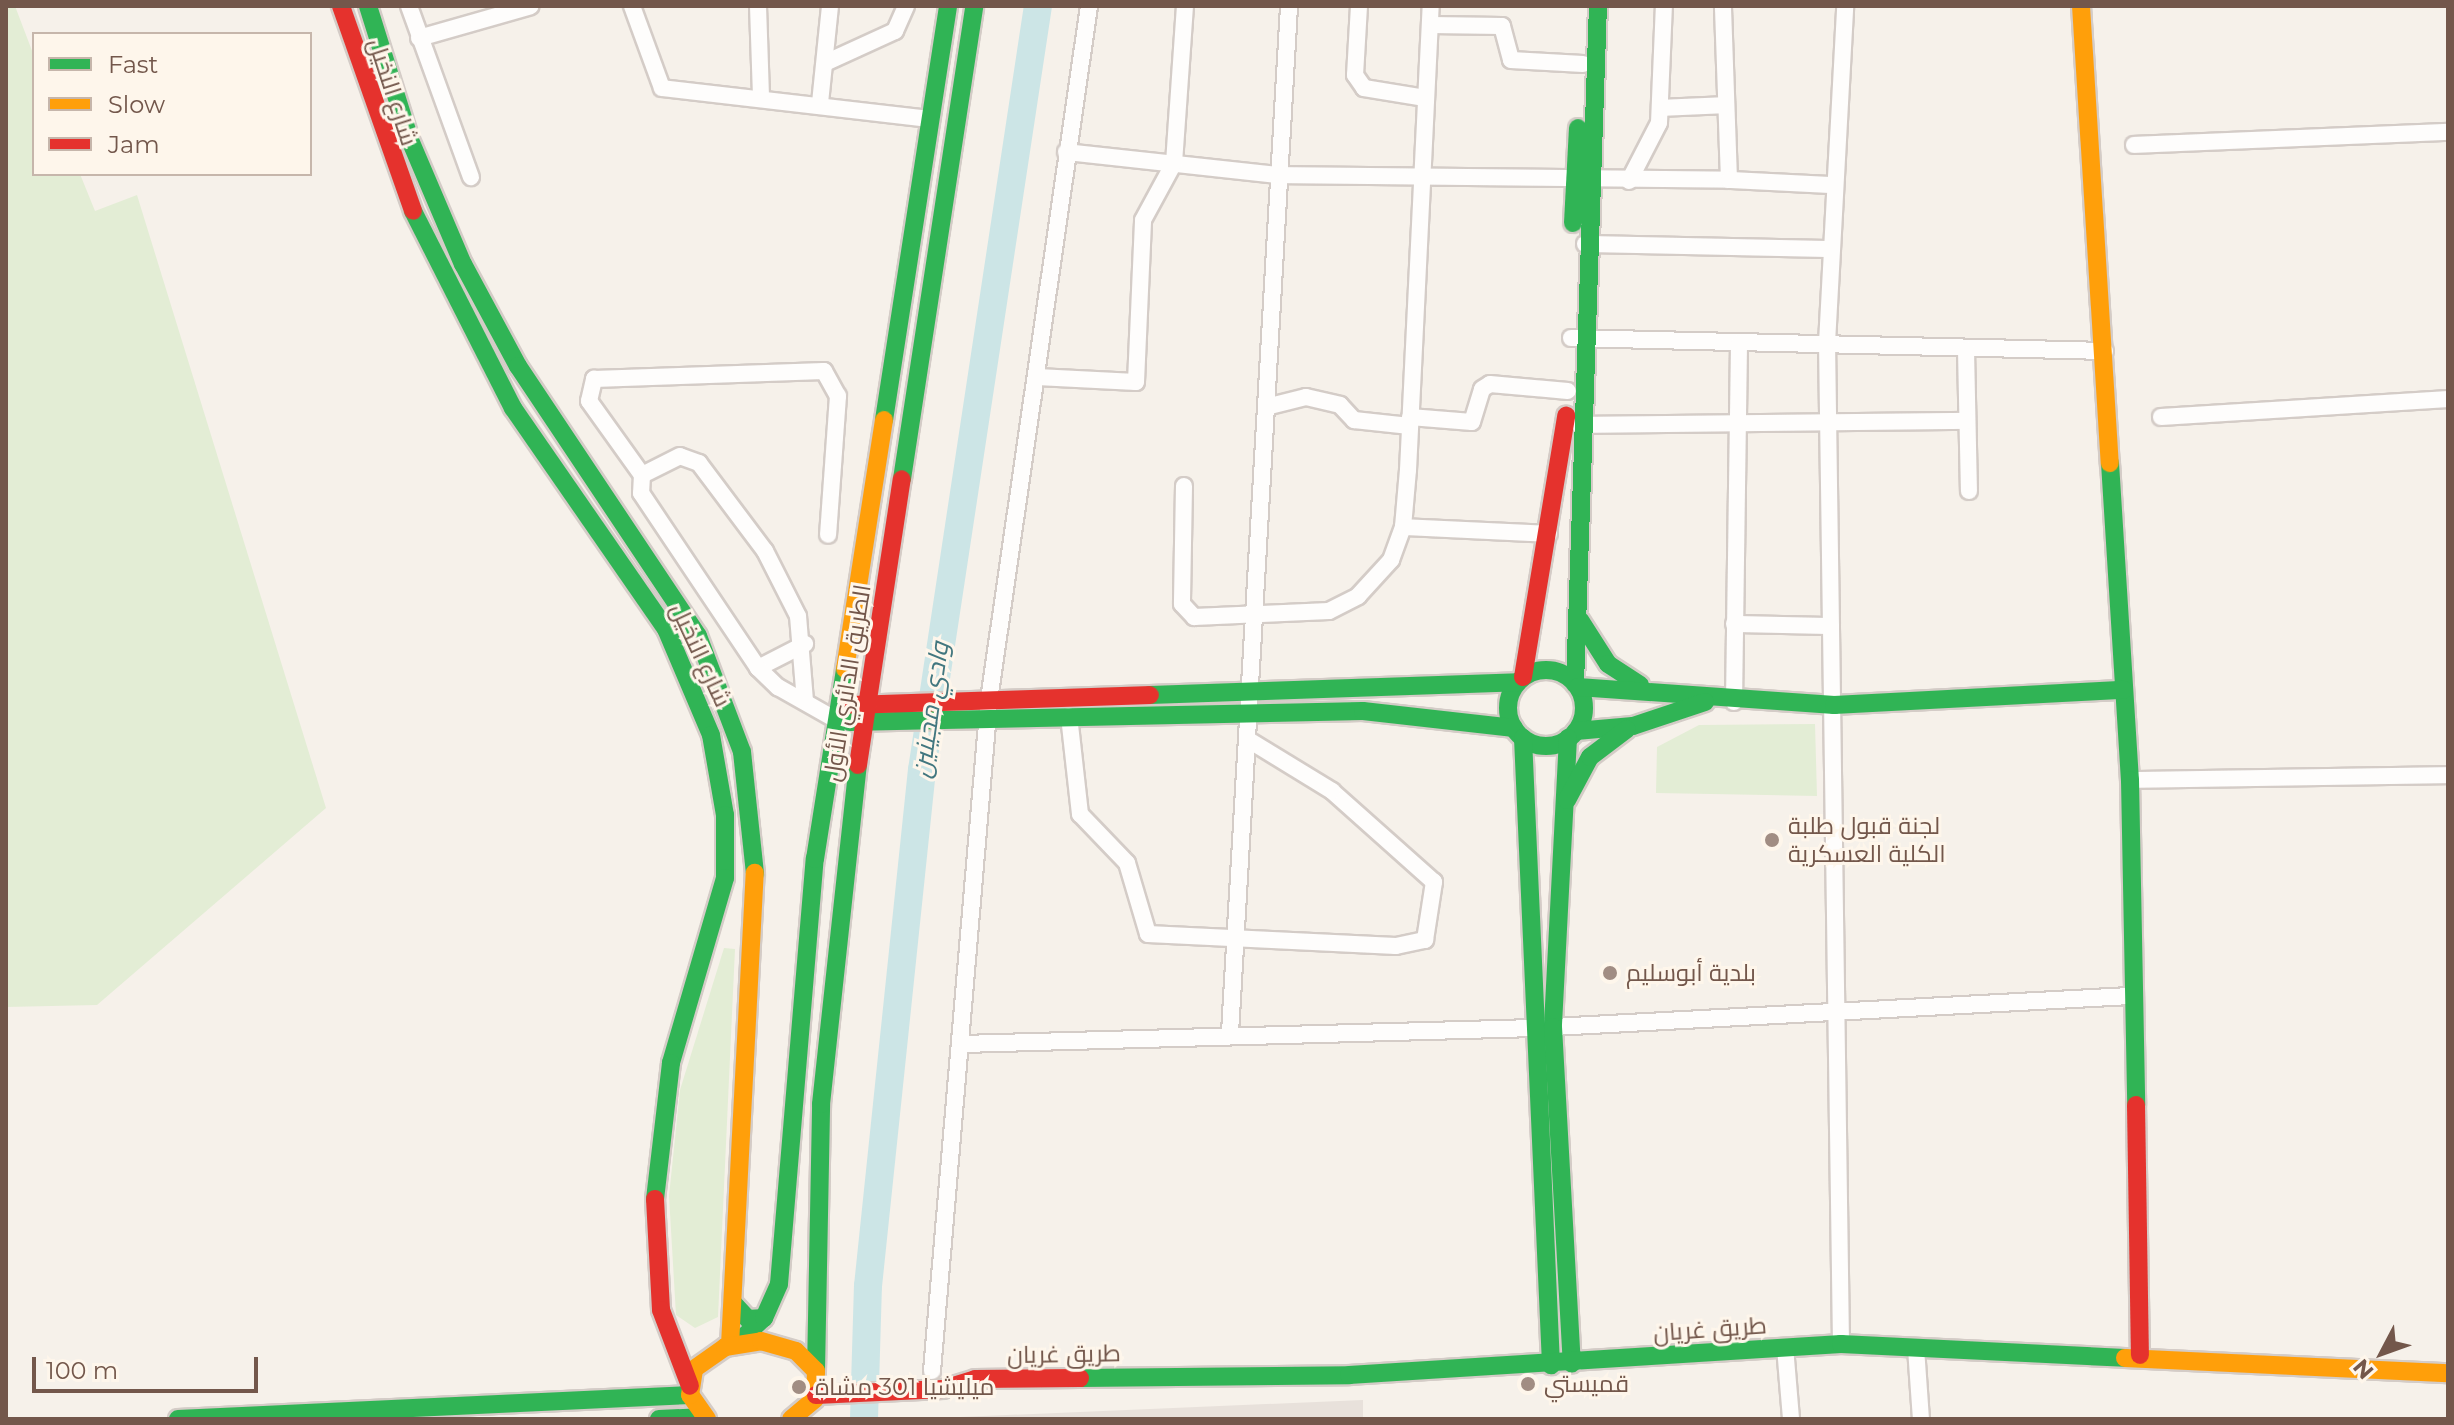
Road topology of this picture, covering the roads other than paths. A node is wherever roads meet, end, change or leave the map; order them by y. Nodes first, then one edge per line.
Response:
1 (341, 6) edge
2 (368, 6) edge
3 (409, 6) edge
4 (531, 6) edge
5 (632, 6) edge
6 (758, 6) edge
7 (830, 6) edge
8 (906, 6) edge
9 (948, 6) edge
10 (974, 6) edge
11 (1089, 6) edge
12 (1185, 6) edge
13 (1289, 6) edge
14 (1359, 6) edge
15 (1431, 6) edge
16 (1585, 6) edge
17 (1598, 6) edge
18 (1664, 6) edge
19 (1723, 6) edge
20 (1845, 6) edge
21 (2081, 6) edge
22 (1431, 25) junction
23 (419, 38) junction
24 (825, 63) junction
25 (1583, 64) junction
26 (761, 97) junction
27 (1425, 98) junction
28 (820, 103) junction
29 (1726, 105) junction
30 (1661, 108) junction
31 (930, 119) junction
32 (2448, 132) edge
33 (2431, 138) junction
34 (2448, 144) edge
35 (2134, 145) dead end
36 (1066, 152) junction
37 (1174, 163) junction
38 (1419, 174) junction
39 (1279, 175) junction
40 (471, 177) dead end
41 (1729, 180) junction
42 (1582, 181) junction
43 (1629, 181) junction
44 (1832, 185) junction
45 (1585, 244) junction
46 (1831, 249) junction
47 (1576, 339) junction
48 (1739, 343) junction
49 (1827, 343) junction
50 (1966, 350) junction
51 (2105, 351) junction
52 (1037, 377) junction
53 (1568, 391) junction
54 (2448, 399) edge
55 (1270, 406) junction
56 (2161, 417) dead end
57 (1410, 421) junction
58 (1967, 421) junction
59 (1828, 424) junction
60 (1580, 425) junction
61 (1737, 427) junction
62 (642, 475) junction
63 (1184, 486) dead end
64 (1969, 491) dead end
65 (1403, 527) junction
66 (1549, 534) junction
67 (828, 535) dead end
68 (1577, 613) junction
69 (1259, 617) junction
70 (1734, 624) junction
71 (1831, 626) junction
72 (1529, 636) junction
73 (805, 644) junction
74 (758, 668) junction
75 (1521, 679) junction
76 (1470, 682) junction
77 (1576, 685) junction
78 (1649, 690) junction
79 (2124, 690) junction
80 (982, 700) junction
81 (1708, 701) junction
82 (1734, 702) junction
83 (1254, 703) junction
84 (811, 704) junction
85 (1834, 705) junction
86 (839, 713) junction
87 (866, 714) junction
88 (1069, 716) junction
89 (981, 720) junction
90 (1633, 726) junction
91 (1518, 733) junction
92 (1572, 735) junction
93 (1252, 742) junction
94 (2448, 775) edge
95 (2130, 780) junction
96 (1561, 813) junction
97 (1232, 938) junction
98 (2130, 996) junction
99 (1842, 1013) junction
100 (1544, 1028) junction
101 (1230, 1033) junction
102 (962, 1044) junction
103 (733, 1303) junction
104 (764, 1318) junction
105 (733, 1344) junction
106 (1841, 1344) junction
107 (1785, 1347) junction
108 (1916, 1348) junction
109 (2140, 1355) junction
110 (1572, 1363) junction
111 (1551, 1365) junction
112 (932, 1371) junction
113 (817, 1373) junction
114 (2448, 1373) edge
115 (895, 1379) junction
116 (975, 1379) junction
117 (844, 1381) junction
118 (690, 1391) junction
119 (816, 1397) junction
120 (706, 1418) edge
121 (178, 1419) edge
122 (659, 1419) edge
123 (791, 1419) edge
124 (815, 1419) edge
125 (1791, 1419) edge
126 (1921, 1419) edge

1 - 118 main road, شارع النخيل
2 - 103 main road
3 - 23 street
4 - 23 street
5 - 26 street
6 - 26 street
7 - 24 street
8 - 24 street
9 - 31 main road, الطريق الدائري الأول
10 - 87 main road, الطريق الدائري الأول
11 - 36 street
12 - 37 street
13 - 39 street
14 - 27 street
15 - 22 street
16 - 25 main road
17 - 42 main road
18 - 30 street
19 - 29 street
20 - 44 street
21 - 51 main road
22 - 25 street
22 - 27 street
23 - 40 street
24 - 28 street
25 - 42 main road
26 - 28 street
27 - 38 street
28 - 31 street
29 - 30 street
29 - 41 street
30 - 43 street
31 - 86 main road, الطريق الدائري الأول
32 - 33 street
33 - 34 street
33 - 35 street
36 - 37 street
36 - 52 street
37 - 39 street
37 - 52 street
38 - 39 street
38 - 42 street
38 - 57 street
39 - 55 street
41 - 43 street
41 - 44 street
42 - 43 street
42 - 45 main road
42 - 47 main road
44 - 46 street
45 - 46 street
45 - 47 main road
46 - 49 street
47 - 48 street
47 - 53 main road
47 - 60 main road
48 - 49 street
48 - 61 street
49 - 50 street
49 - 59 street
50 - 51 street
50 - 58 street
51 - 79 main road
52 - 80 street
53 - 57 street
53 - 66 main road
54 - 56 street
55 - 57 street
55 - 69 street
57 - 65 street
58 - 59 street
58 - 64 street
59 - 61 street
59 - 71 street
60 - 61 street
60 - 68 main road
61 - 70 street
62 - 67 street
62 - 73 street
62 - 74 street
63 - 69 street
65 - 66 street
65 - 69 street
66 - 72 main road
68 - 77 main road
68 - 78 main road
69 - 83 street
70 - 71 street
70 - 82 street
71 - 85 street
72 - 75 main road
72 - 76 main road
73 - 74 street
73 - 84 street
74 - 84 street
75 - 76 main road
75 - 77 main road
75 - 91 main road
76 - 83 main road
77 - 78 main road
77 - 92 main road
78 - 81 main road
79 - 85 main road
79 - 95 main road
80 - 83 main road
80 - 87 main road
80 - 89 street
81 - 82 main road
81 - 90 main road
82 - 85 main road
83 - 88 main road
83 - 91 main road
83 - 93 street
84 - 86 street
85 - 99 street
86 - 87 main road
86 - 104 main road, الطريق الدائري الأول
87 - 89 main road
87 - 113 main road, الطريق الدائري الأول
88 - 89 main road
88 - 97 street
89 - 102 street
90 - 92 main road
90 - 96 main road
91 - 92 main road
91 - 100 main road
92 - 96 main road
93 - 97 street
93 - 97 street
94 - 95 street
95 - 98 main road
96 - 100 main road
97 - 101 street
98 - 99 street
98 - 109 main road
99 - 100 street
99 - 106 street
100 - 101 street
100 - 110 main road
100 - 111 main road
101 - 102 street
102 - 112 street
103 - 104 main road
103 - 105 main road
104 - 105 main road, الطريق الدائري الأول
105 - 113 main road
105 - 118 main road, الطريق الدائري الأول
106 - 107 main road, طريق غريان
106 - 108 main road, طريق غريان
107 - 110 main road, طريق غريان
107 - 125 street
108 - 109 main road, طريق غريان
108 - 126 street
109 - 114 main road, طريق غريان
110 - 111 main road, طريق غريان
111 - 116 main road, طريق غريان
112 - 115 main road, طريق غريان
112 - 116 main road, طريق غريان
113 - 117 main road, طريق غريان
113 - 119 main road, الطريق الدائري الأول
115 - 116 main road, طريق غريان
115 - 117 main road, طريق غريان
117 - 119 main road, طريق غريان
118 - 120 main road, شارع النخيل
118 - 121 main road
119 - 123 main road
119 - 124 main road, الطريق الدائري الأول
120 - 122 main road

